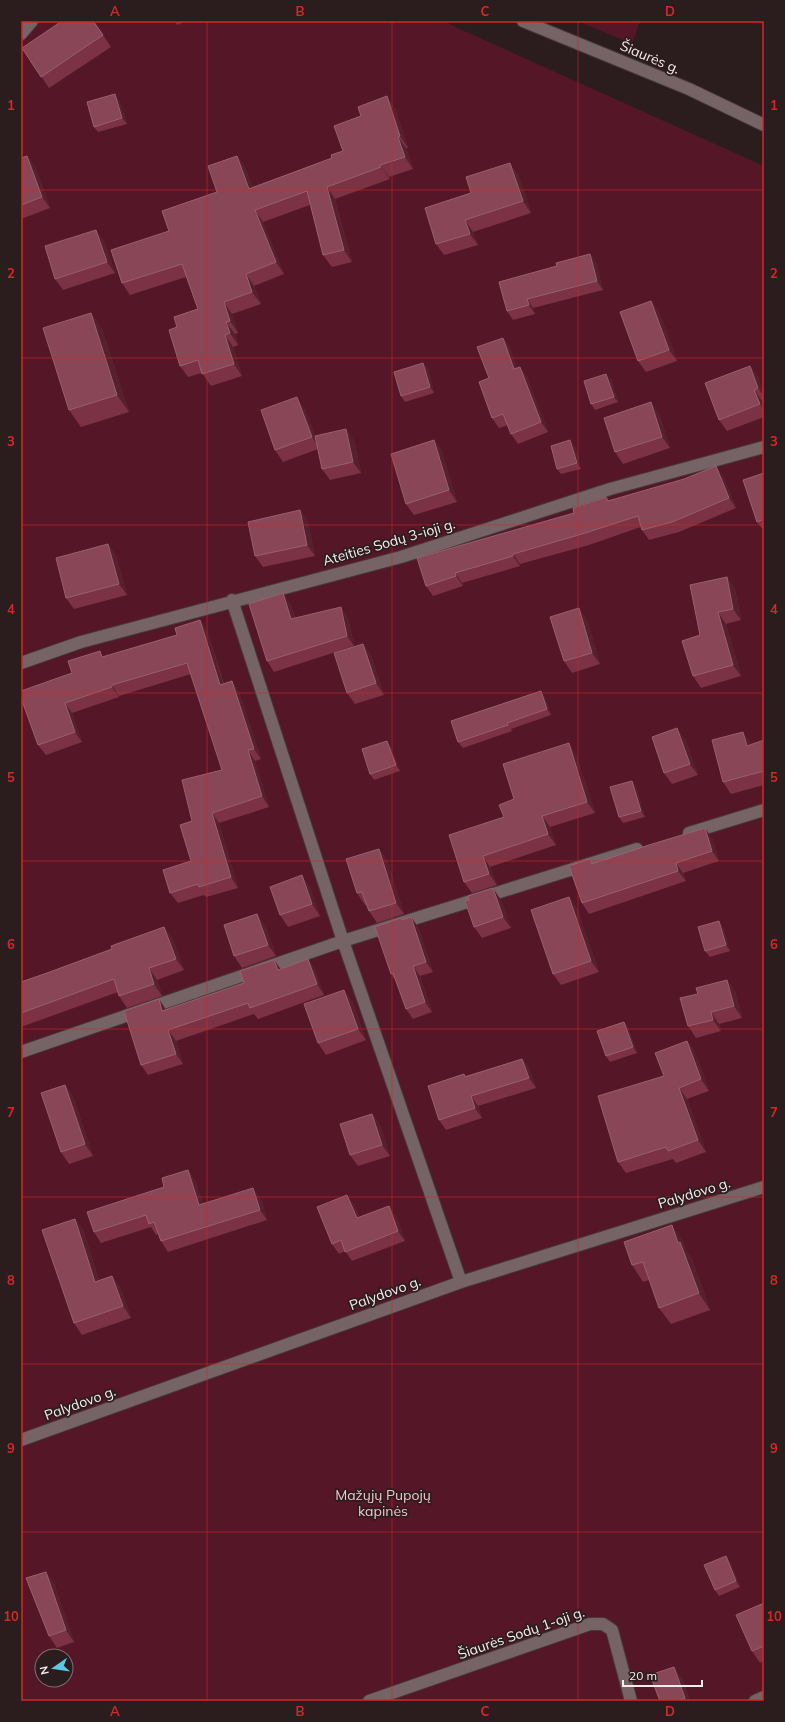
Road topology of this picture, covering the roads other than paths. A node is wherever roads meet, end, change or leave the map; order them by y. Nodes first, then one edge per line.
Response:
1 (32, 21) edge
2 (523, 21) edge
3 (21, 34) edge
4 (764, 126) edge
5 (764, 447) edge
6 (232, 600) junction
7 (21, 663) edge
8 (764, 810) edge
9 (681, 835) edge
10 (651, 845) edge
11 (343, 940) junction
12 (21, 1052) edge
13 (764, 1187) edge
14 (461, 1282) junction
15 (21, 1440) edge
16 (764, 1697) edge
17 (369, 1701) edge
18 (631, 1701) edge
19 (755, 1701) edge

1 - 3 street
2 - 4 street, Šiaurės g.
5 - 6 street, Ateities Sodų 3-ioji g.
6 - 7 street, Ateities Sodų 3-ioji g.
6 - 11 street
8 - 9 street
10 - 11 street
11 - 12 street
11 - 14 street
13 - 14 street, Palydovo g.
14 - 15 street, Palydovo g.
16 - 19 street
17 - 18 street, Šiaurės Sodų 1-oji g.

